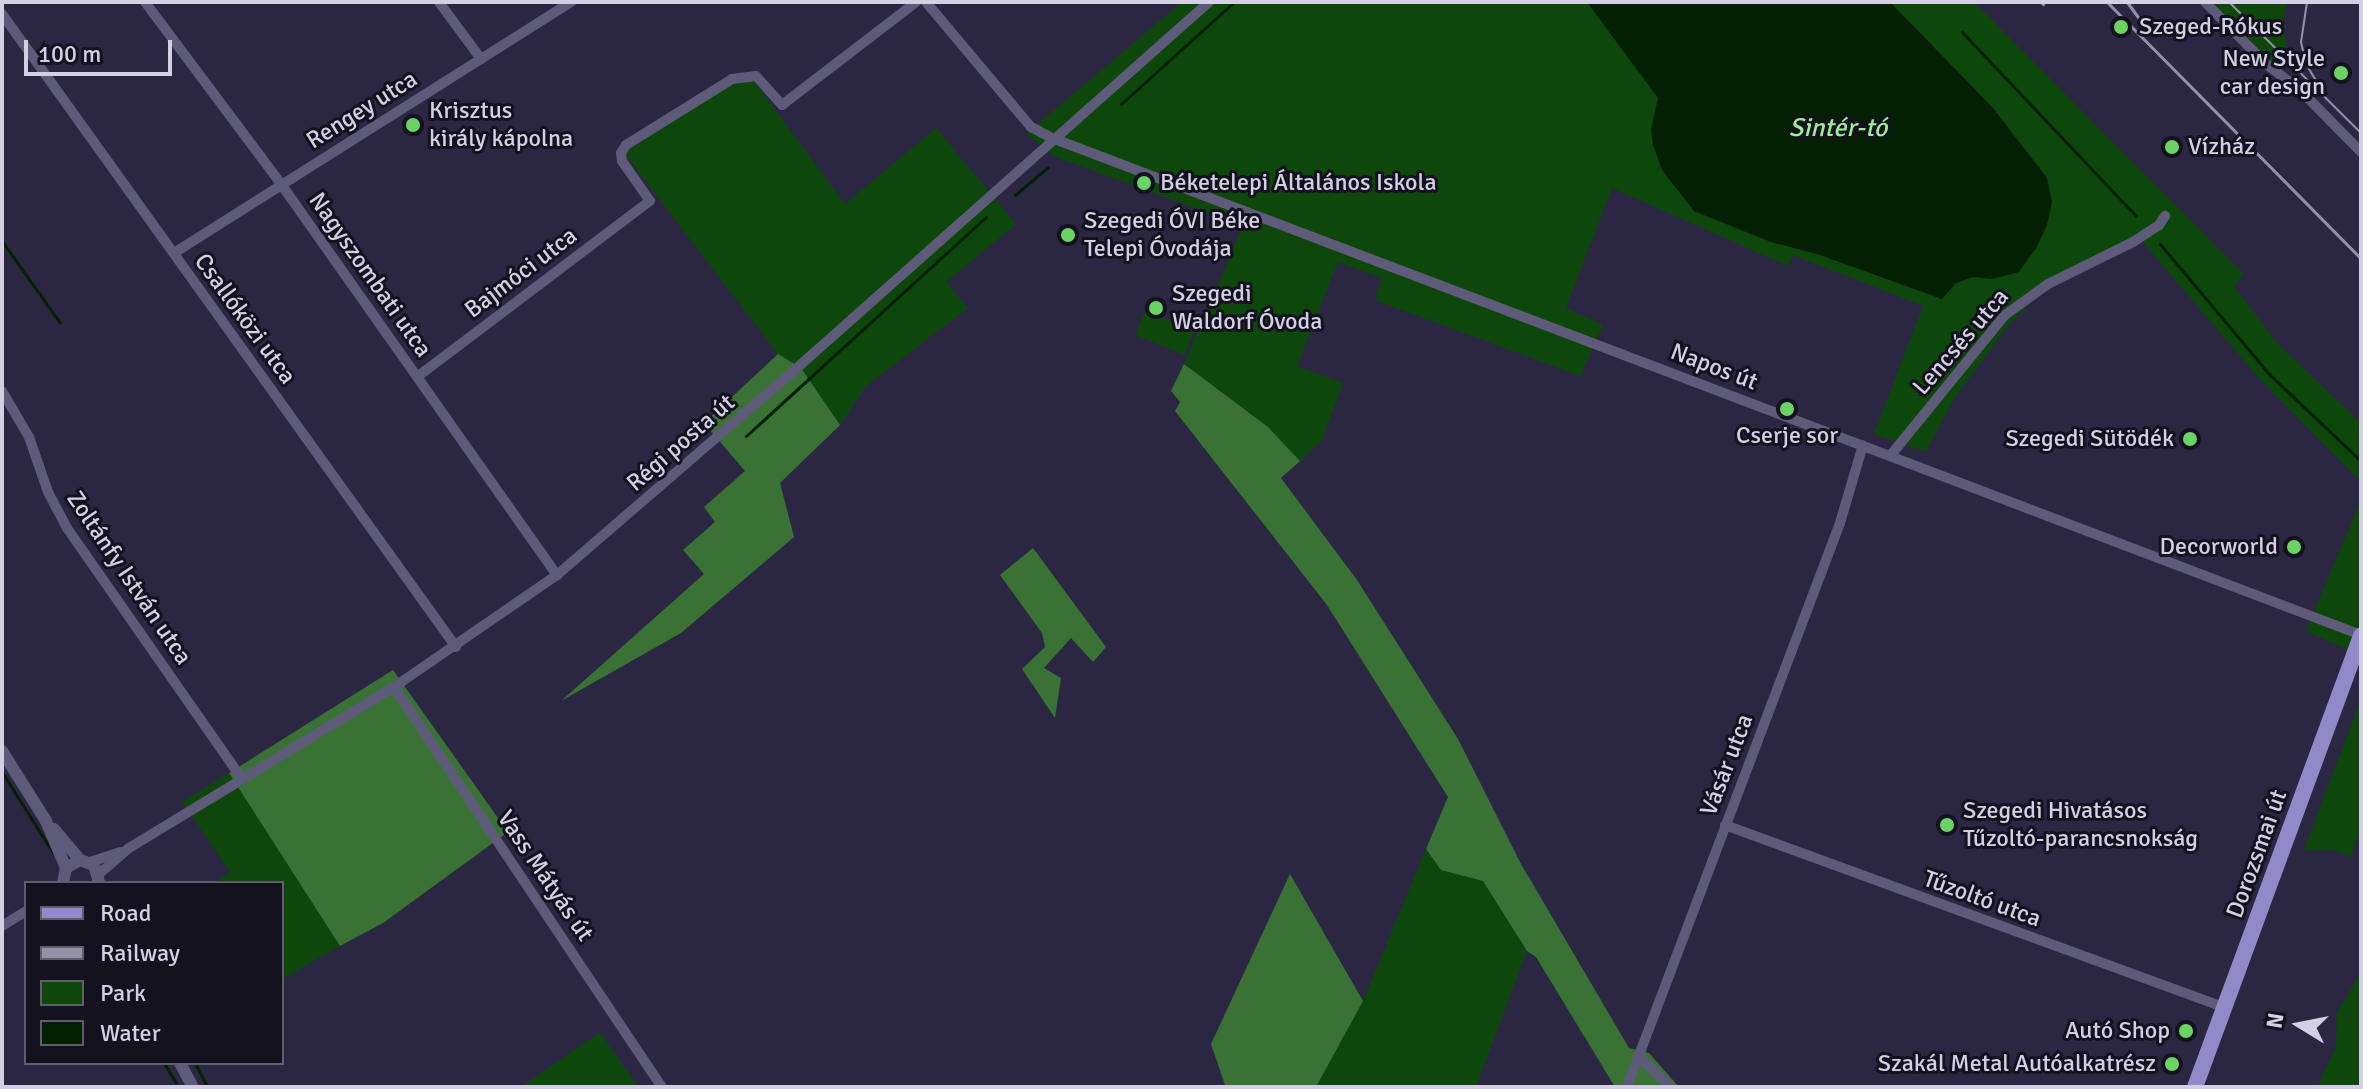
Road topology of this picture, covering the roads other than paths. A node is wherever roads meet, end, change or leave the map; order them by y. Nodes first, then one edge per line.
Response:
1 (145, 2) edge
2 (439, 2) edge
3 (571, 2) edge
4 (916, 2) edge
5 (926, 2) edge
6 (1209, 2) edge
7 (2205, 2) edge
8 (2, 14) edge
9 (481, 59) junction
10 (1052, 138) junction
11 (2361, 152) edge
12 (281, 184) junction
13 (2162, 220) dead end
14 (174, 253) junction
15 (417, 377) junction
16 (2, 391) edge
17 (1863, 445) junction
18 (1890, 456) junction
19 (557, 575) junction
20 (2361, 636) edge
21 (456, 647) junction
22 (394, 687) junction
23 (2, 751) edge
24 (242, 779) junction
25 (46, 821) junction
26 (1725, 825) junction
27 (129, 848) junction
28 (85, 861) junction
29 (63, 878) edge
30 (99, 879) edge
31 (24, 912) edge
32 (2, 926) edge
33 (2226, 1008) junction
34 (1639, 1056) junction
35 (181, 1065) edge
36 (193, 1087) edge
37 (662, 1087) edge
38 (1627, 1087) edge
39 (1670, 1087) edge
40 (2195, 1087) edge

1 - 12 street, Nagyszombati utca
2 - 9 street
3 - 9 street, Rengey utca
4 - 15 street, Bajmóci utca
5 - 10 street, Napos út
6 - 10 street, Régi posta út
7 - 11 street
8 - 14 street, Csallóközi utca
9 - 12 street, Rengey utca
10 - 17 street, Napos út
10 - 19 street, Régi posta út
12 - 14 street, Rengey utca
12 - 15 street, Nagyszombati utca
13 - 18 street, Lencsés utca
14 - 21 street, Csallóközi utca
15 - 19 street, Nagyszombati utca
16 - 24 street, Zoltánfy István utca
17 - 18 street, Napos út
17 - 26 street, Vásár utca
18 - 20 street, Napos út
19 - 21 street, Régi posta út
20 - 33 main road, Dorozsmai út
21 - 22 street, Régi posta út
22 - 24 street, Régi posta út
22 - 37 street, Vass Mátyás út
23 - 25 street
24 - 27 street, Régi posta út
25 - 28 street
25 - 29 street
26 - 33 street, Tűzoltó utca
26 - 34 street, Vásár utca
27 - 28 street, Régi posta út
27 - 30 street, Régi posta út
28 - 29 street
28 - 30 street
31 - 32 street
33 - 40 main road, Dorozsmai út
34 - 38 street
34 - 39 street
35 - 36 street

